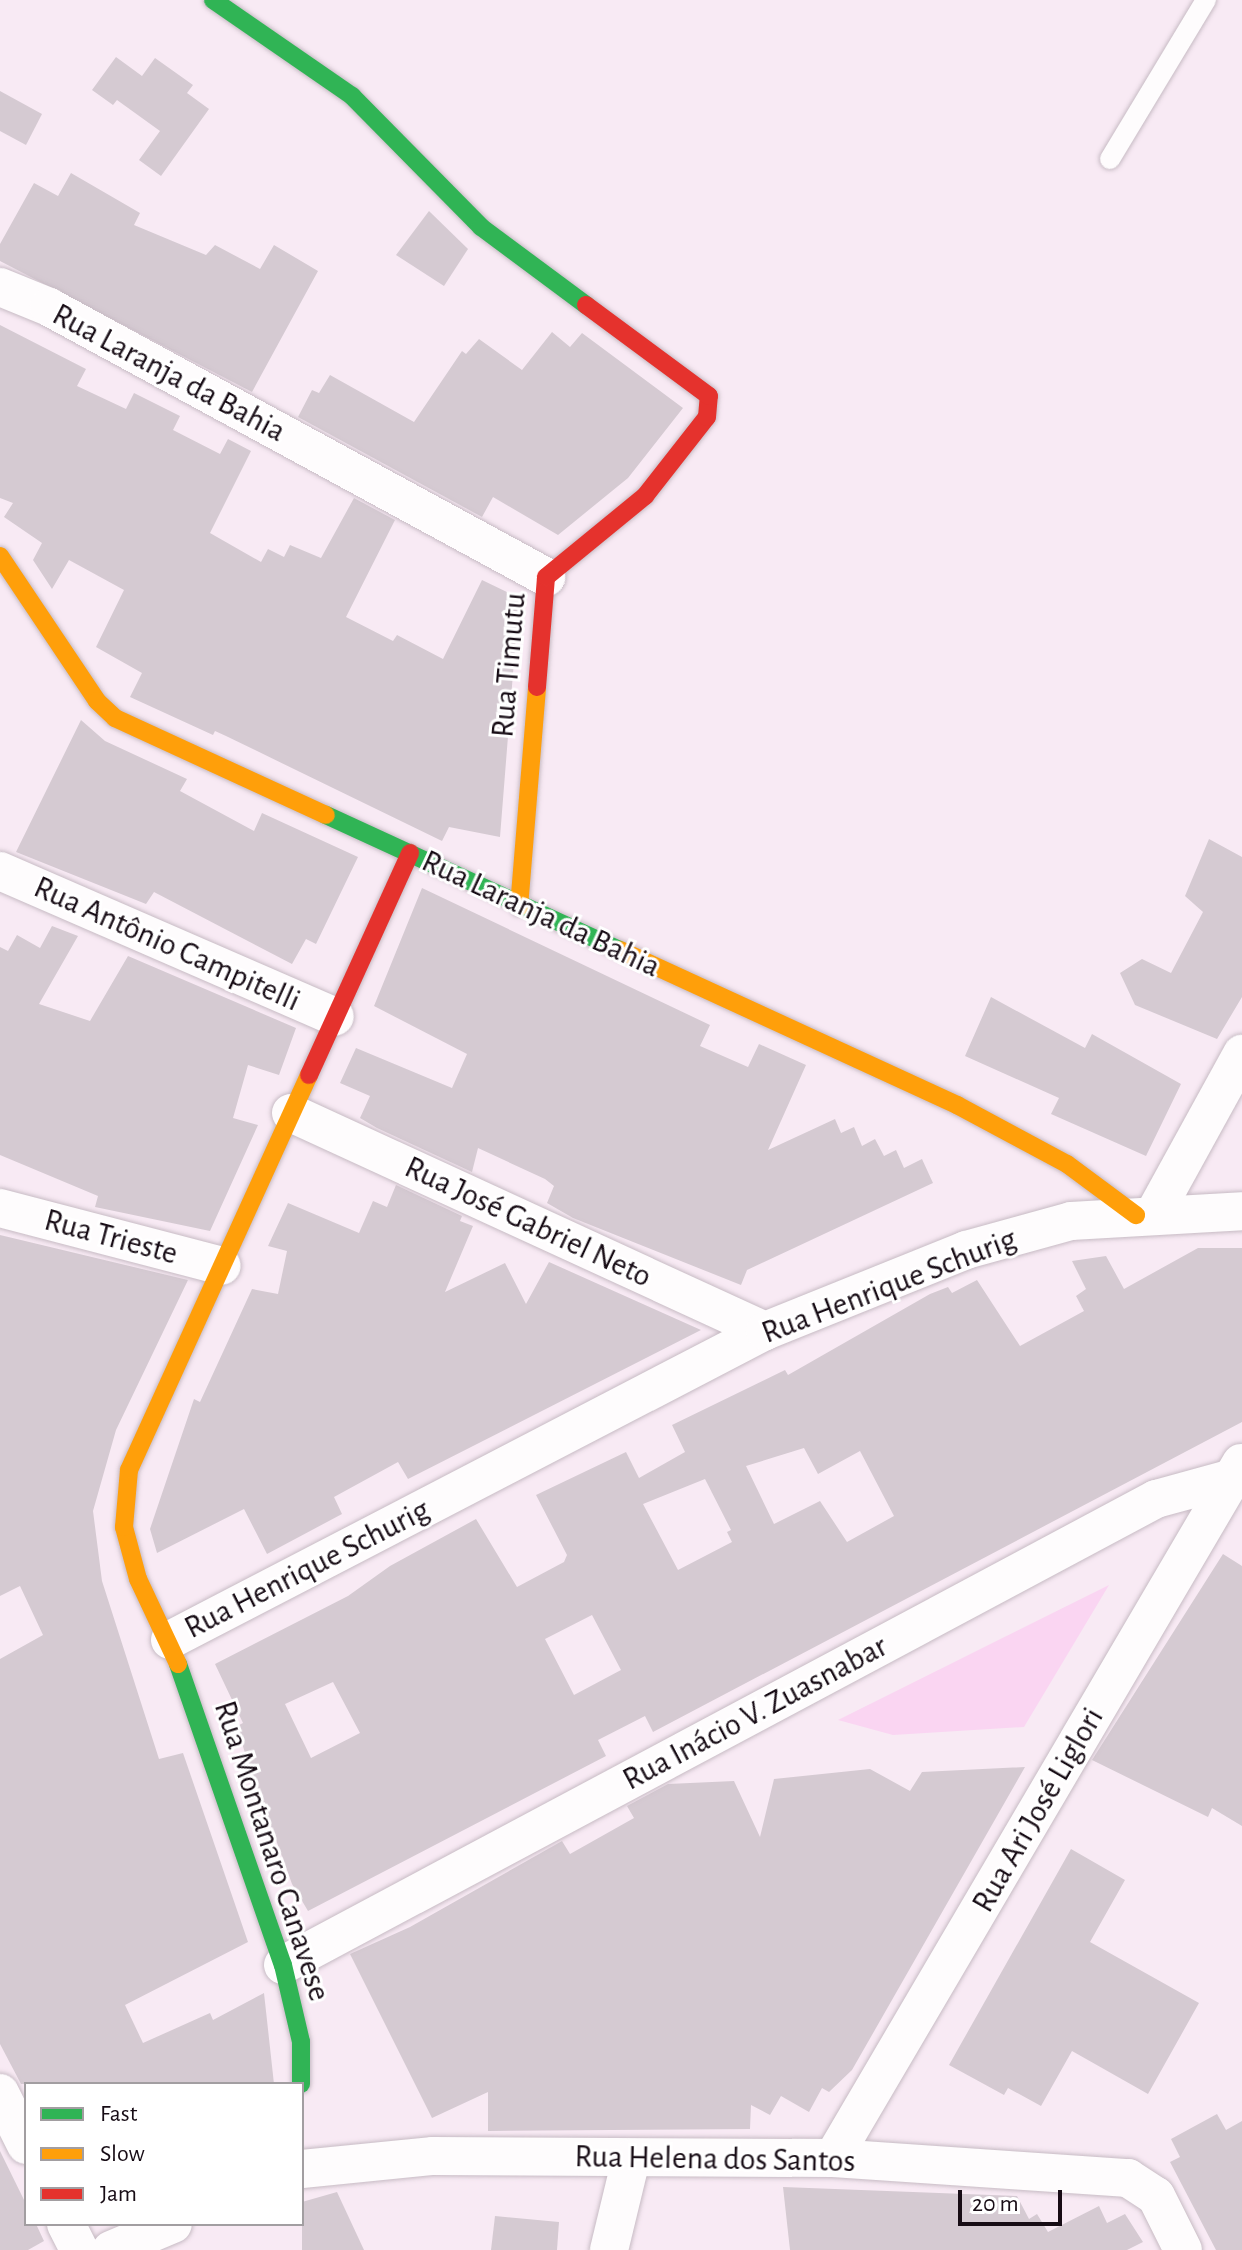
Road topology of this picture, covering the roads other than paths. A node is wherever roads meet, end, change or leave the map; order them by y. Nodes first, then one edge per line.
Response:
1 (213, 0) edge
2 (1206, 0) edge
3 (1110, 159) dead end
4 (0, 287) edge
5 (0, 556) edge
6 (546, 577) junction
7 (410, 853) junction
8 (0, 871) edge
9 (519, 907) junction
10 (335, 1017) junction
11 (1242, 1054) edge
12 (291, 1113) junction
13 (0, 1208) edge
14 (1242, 1211) edge
15 (1145, 1215) junction
16 (222, 1266) junction
17 (765, 1331) junction
18 (1237, 1470) edge
19 (170, 1640) junction
20 (283, 1965) junction
21 (301, 2082) edge
22 (0, 2093) edge
23 (24, 2141) edge
24 (833, 2158) junction
25 (631, 2159) junction
26 (304, 2169) edge
27 (67, 2226) edge
28 (168, 2226) edge
29 (79, 2250) edge
30 (111, 2250) edge
31 (609, 2250) edge
32 (1183, 2250) edge

1 - 6 street, Rua Timutu
2 - 3 lane
4 - 6 street, Rua Laranja da Bahia
5 - 7 street, Rua Laranja da Bahia
6 - 9 street, Rua Timutu
7 - 9 street, Rua Laranja da Bahia
7 - 10 street, Rua Henrique Schurig
8 - 10 street, Rua Antônio Campitelli
9 - 15 street, Rua Laranja da Bahia
10 - 12 street, Rua Henrique Schurig
11 - 15 street
12 - 16 street, Rua Henrique Schurig
12 - 17 street, Rua José Gabriel Neto
13 - 16 street, Rua Trieste
14 - 15 street, Rua Henrique Schurig
15 - 17 street, Rua Henrique Schurig
16 - 19 street, Rua Henrique Schurig
17 - 19 street, Rua Henrique Schurig
18 - 20 street, Rua Inácio V. Zuasnabar
18 - 24 street, Rua Ari José Liglori
19 - 20 street, Rua Montanaro Canavese
20 - 21 street, Rua Montanaro Canavese
22 - 23 street
24 - 25 street, Rua Helena dos Santos
24 - 32 street, Rua Helena dos Santos
25 - 26 street, Rua Helena dos Santos
25 - 31 street
27 - 29 street
28 - 30 street

